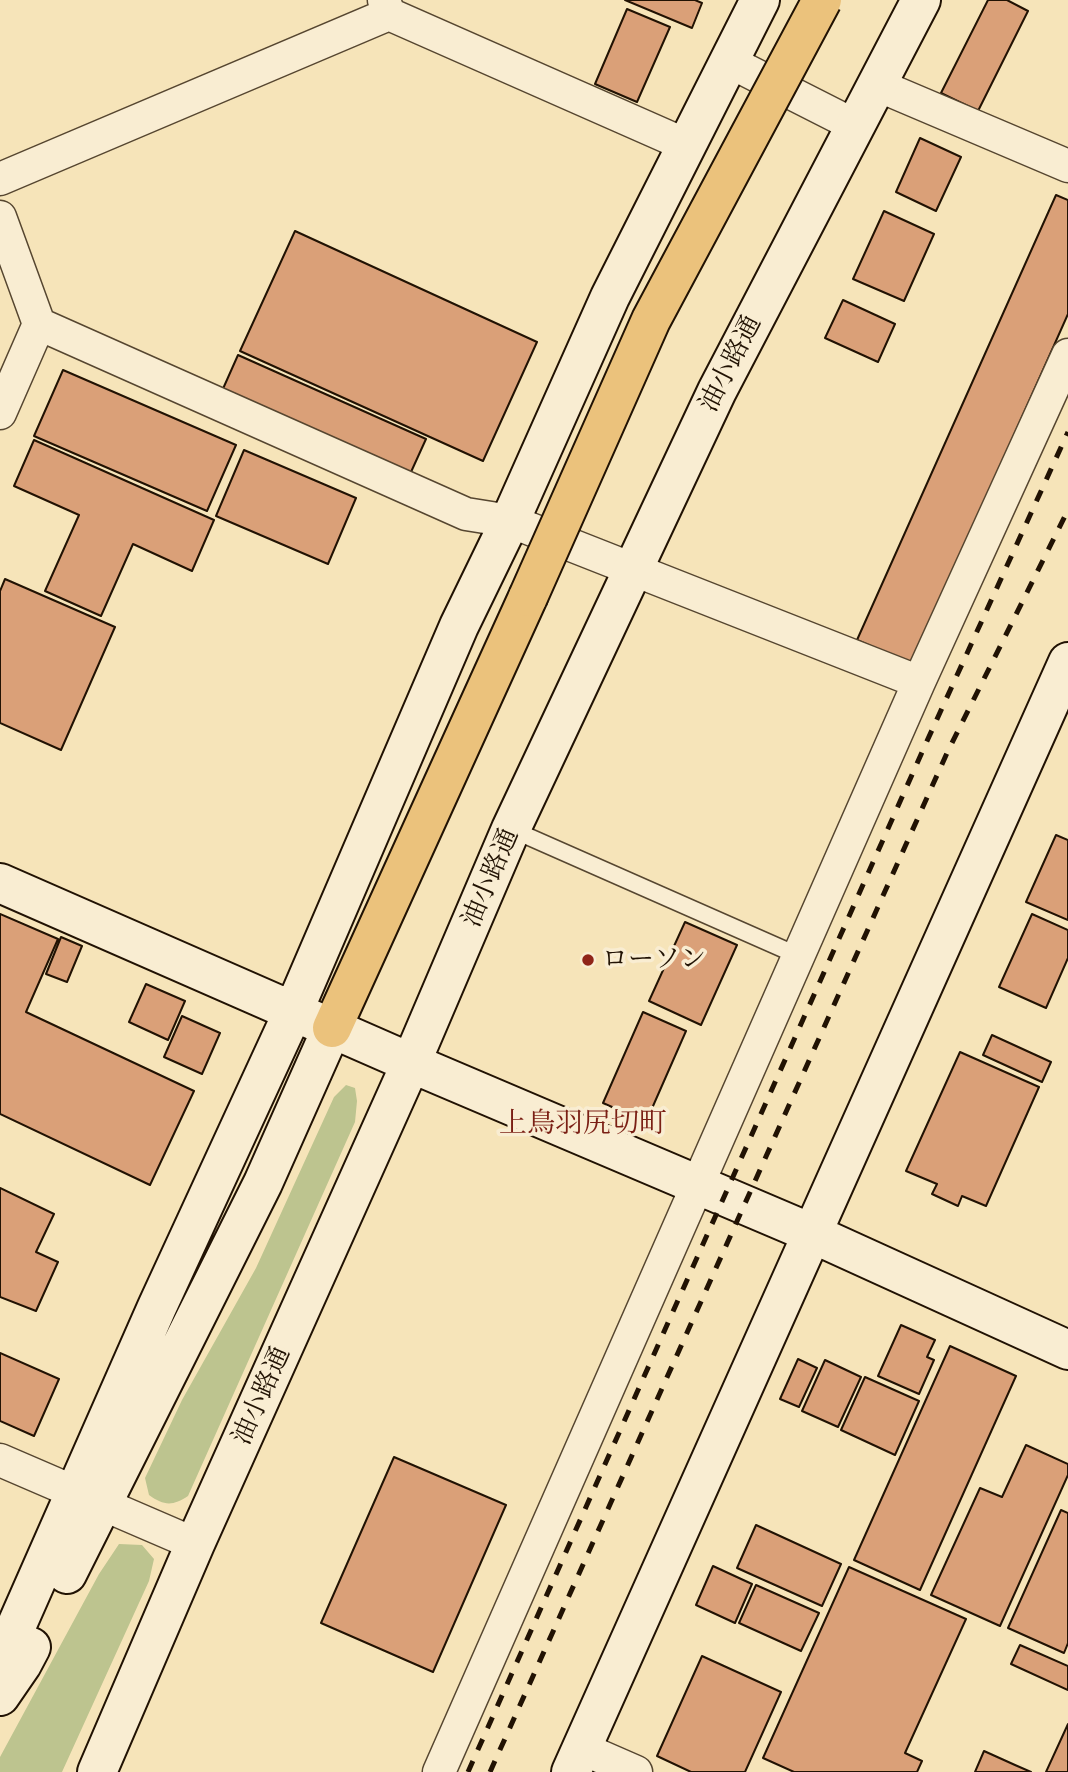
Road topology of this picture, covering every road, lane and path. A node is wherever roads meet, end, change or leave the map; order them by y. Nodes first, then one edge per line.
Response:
1 (760, 0) edge
2 (821, 0) edge
3 (920, 0) edge
4 (387, 7) edge
5 (728, 61) junction
6 (875, 84) junction
7 (854, 125) junction
8 (686, 145) junction
9 (1068, 166) edge
10 (0, 179) edge
11 (0, 217) edge
12 (39, 324) junction
13 (1068, 355) edge
14 (0, 413) edge
15 (510, 521) junction
16 (634, 569) junction
17 (1068, 662) edge
18 (919, 682) junction
19 (1057, 713) edge
20 (511, 829) junction
21 (0, 883) edge
22 (799, 956) junction
23 (293, 1012) junction
24 (332, 1028) junction
25 (411, 1063) junction
26 (698, 1185) junction
27 (811, 1233) junction
28 (1068, 1350) edge
29 (0, 1460) edge
30 (89, 1498) junction
31 (195, 1544) junction
32 (0, 1663) edge
33 (0, 1696) edge
34 (576, 1760) edge
35 (97, 1772) edge
36 (439, 1772) edge
37 (636, 1772) edge

1 - 5 street
2 - 24 highway, bridge
3 - 6 street, 油小路通
4 - 8 street
4 - 10 street
5 - 7 street
5 - 8 street
6 - 7 street, 油小路通
6 - 9 street
7 - 16 street, 油小路通
8 - 15 street
11 - 12 street
12 - 14 street
12 - 15 street
13 - 18 street
15 - 16 street
15 - 23 street
16 - 18 street
16 - 20 street, 油小路通
17 - 19 street
18 - 22 street
19 - 27 street
20 - 22 lane
20 - 25 street, 油小路通
21 - 23 street
22 - 26 street
23 - 24 street
23 - 30 street
24 - 25 street
24 - 30 street
25 - 26 street
25 - 31 street, 油小路通
26 - 27 street
26 - 36 street
27 - 28 street
27 - 34 street
29 - 30 street
30 - 31 street
30 - 32 street
30 - 33 street
31 - 35 street, 油小路通
34 - 37 street

